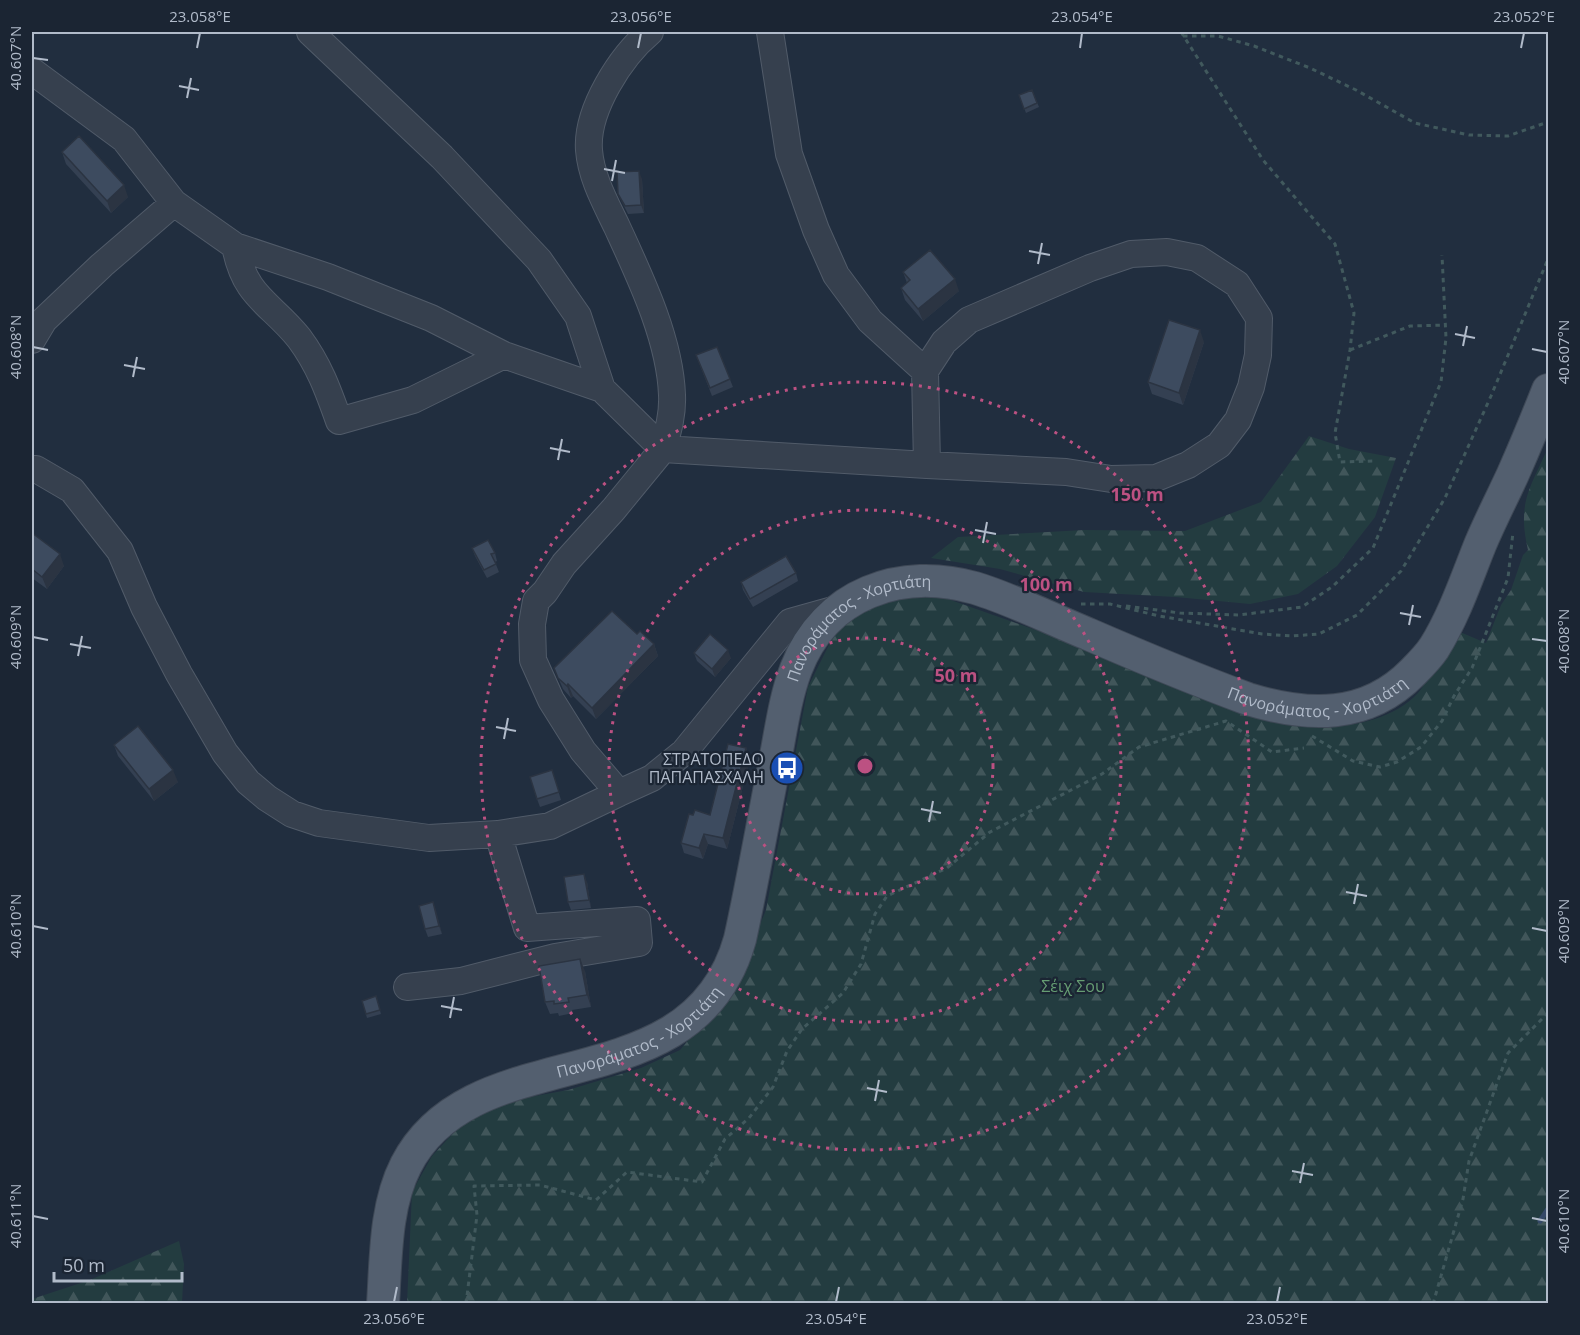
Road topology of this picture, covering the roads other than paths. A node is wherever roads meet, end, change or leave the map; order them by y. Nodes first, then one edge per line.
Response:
1 (310, 32) edge
2 (770, 32) edge
3 (637, 36) edge
4 (32, 71) edge
5 (174, 203) junction
6 (235, 246) junction
7 (32, 340) edge
8 (504, 355) junction
9 (925, 371) junction
10 (602, 389) junction
11 (1548, 390) edge
12 (663, 449) junction
13 (927, 465) junction
14 (32, 469) edge
15 (840, 608) junction
16 (619, 793) junction
17 (498, 834) junction
18 (407, 987) dead end
19 (383, 1304) edge

1 - 10 street
2 - 9 street
3 - 12 street
4 - 5 street
5 - 6 street
5 - 7 street
6 - 8 street
6 - 8 street
8 - 10 street
9 - 13 street
9 - 13 street
10 - 12 street
11 - 15 main road, Πανοράματος - Χορτιάτη
12 - 13 street
12 - 16 street
14 - 17 street
15 - 16 street
15 - 19 main road, Πανοράματος - Χορτιάτη
16 - 17 street
17 - 18 street

